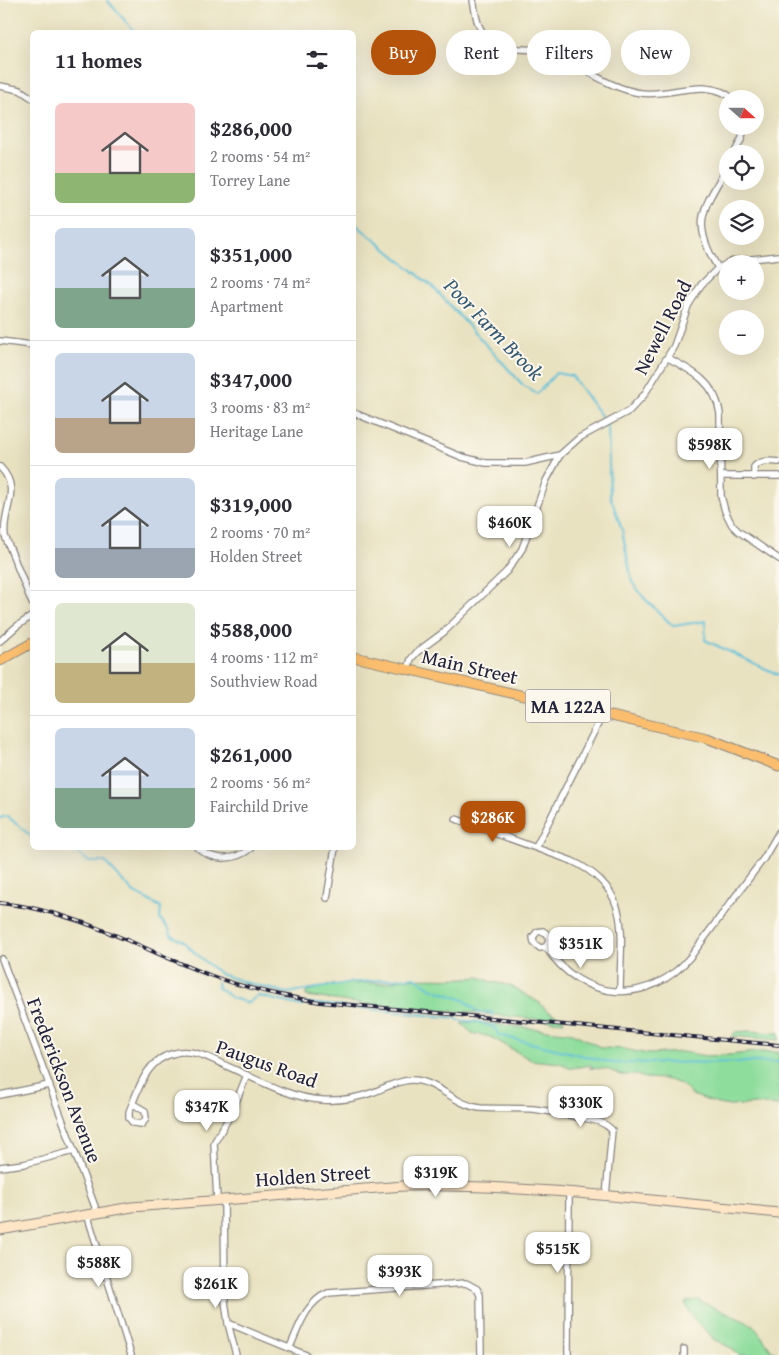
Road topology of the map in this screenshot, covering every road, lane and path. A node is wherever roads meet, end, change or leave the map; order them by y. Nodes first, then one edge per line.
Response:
1 (473, 0) edge
2 (0, 86) edge
3 (719, 90) edge
4 (30, 97) edge
5 (719, 181) edge
6 (779, 256) edge
7 (718, 268) junction
8 (0, 341) edge
9 (30, 345) edge
10 (668, 358) junction
11 (356, 414) edge
12 (560, 455) junction
13 (779, 462) edge
14 (0, 467) edge
15 (721, 476) junction
16 (779, 476) edge
17 (754, 477) junction
18 (3, 540) edge
19 (779, 559) edge
20 (30, 598) edge
21 (30, 617) edge
22 (0, 641) edge
23 (30, 644) edge
24 (356, 658) edge
25 (0, 661) edge
26 (408, 670) junction
27 (603, 714) junction
28 (779, 766) edge
29 (456, 820) dead end
30 (779, 832) edge
31 (536, 847) junction
32 (202, 850) edge
33 (248, 850) edge
34 (335, 850) edge
35 (327, 898) dead end
36 (546, 946) dead end
37 (2, 959) dead end
38 (620, 991) junction
39 (247, 1075) junction
40 (49, 1085) junction
41 (0, 1095) edge
42 (132, 1104) dead end
43 (74, 1151) junction
44 (0, 1167) edge
45 (569, 1193) junction
46 (606, 1196) junction
47 (220, 1199) junction
48 (97, 1212) junction
49 (779, 1213) edge
50 (87, 1214) junction
51 (0, 1230) edge
52 (228, 1323) junction
53 (290, 1347) junction
54 (131, 1355) edge
55 (236, 1355) edge
56 (306, 1355) edge
57 (481, 1355) edge
58 (568, 1355) edge

1 - 3 street
2 - 4 street
5 - 7 street
6 - 7 street, Newell Road
7 - 10 street, Newell Road
8 - 9 street
10 - 12 street, Newell Road
10 - 15 street
11 - 12 street
12 - 26 street, Newell Road
13 - 17 street
14 - 18 street
15 - 17 street
15 - 19 street
16 - 17 street
18 - 20 street
21 - 22 street
23 - 25 main road
24 - 26 main road, Main Street / MA 122A
26 - 27 main road, Main Street / MA 122A
27 - 28 main road, Main Street / MA 122A
27 - 31 street
29 - 31 street
30 - 38 street
31 - 38 street
32 - 33 street
34 - 35 street
36 - 38 street
37 - 40 street, Frederickson Avenue
39 - 42 street, Paugus Road
39 - 46 street, Paugus Road
39 - 47 street
40 - 41 street
40 - 43 street, Frederickson Avenue
43 - 44 street
43 - 48 street, Frederickson Avenue
45 - 46 main road, Holden Street
45 - 47 main road, Holden Street
45 - 58 street
46 - 49 main road, Holden Street
47 - 48 main road, Holden Street
47 - 52 street
48 - 50 main road, Holden Street
50 - 51 main road, Holden Street
50 - 54 street
52 - 53 street
52 - 55 street
53 - 56 street
53 - 57 street

